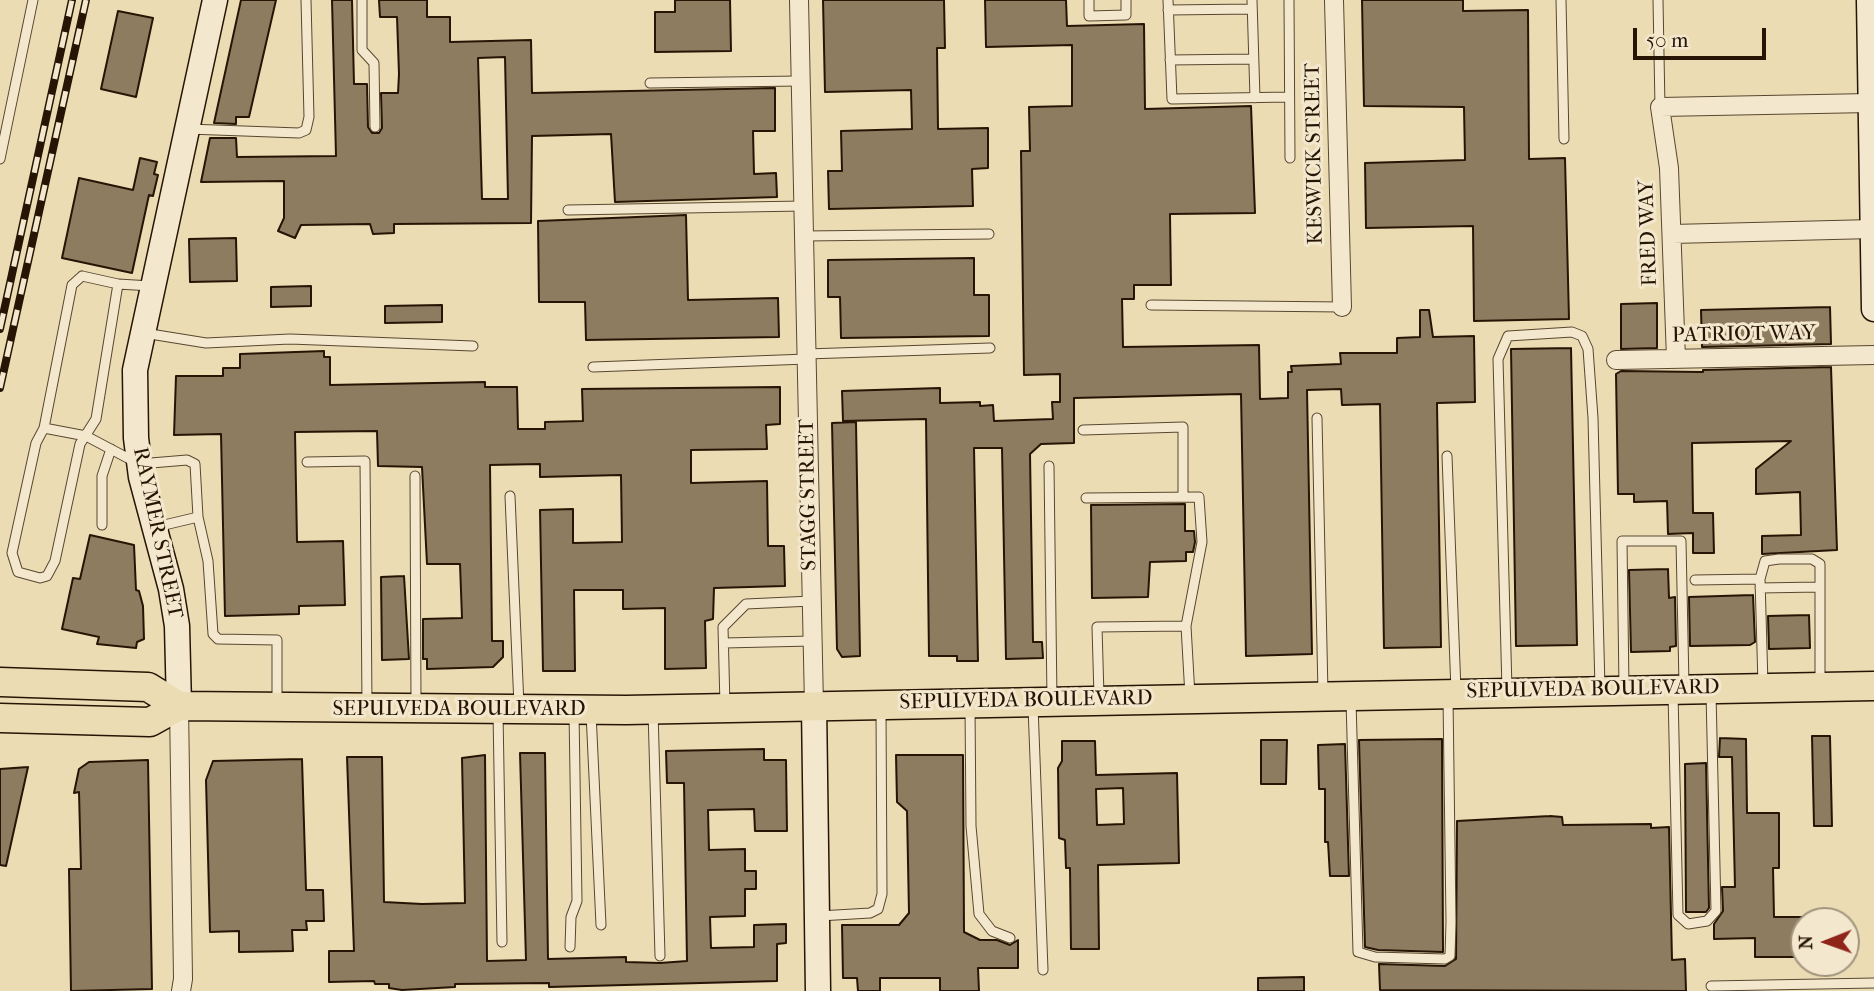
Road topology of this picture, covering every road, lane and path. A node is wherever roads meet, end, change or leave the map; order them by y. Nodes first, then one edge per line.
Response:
1 (33, 0) edge
2 (215, 0) edge
3 (306, 0) edge
4 (362, 0) edge
5 (799, 0) edge
6 (1089, 0) edge
7 (1126, 0) edge
8 (1289, 0) edge
9 (1334, 0) edge
10 (1561, 0) edge
11 (1658, 0) edge
12 (1869, 0) edge
13 (1168, 5) edge
14 (1252, 5) edge
15 (1253, 59) junction
16 (1170, 60) junction
17 (800, 80) junction
18 (650, 83) dead end
19 (1289, 97) junction
20 (1255, 98) junction
21 (1870, 103) junction
22 (1660, 107) junction
23 (375, 127) dead end
24 (187, 129) junction
25 (1564, 139) dead end
26 (1873, 155) edge
27 (1290, 158) dead end
28 (0, 159) edge
29 (803, 206) junction
30 (568, 210) dead end
31 (1873, 229) edge
32 (989, 234) dead end
33 (1672, 234) junction
34 (804, 236) junction
35 (118, 284) junction
36 (152, 286) junction
37 (1151, 305) dead end
38 (1342, 307) joint
39 (1874, 309) edge
40 (142, 333) junction
41 (473, 346) dead end
42 (990, 348) dead end
43 (1874, 355) edge
44 (806, 357) junction
45 (1676, 359) junction
46 (1616, 360) dead end
47 (593, 367) dead end
48 (1317, 418) dead end
49 (44, 428) junction
50 (1083, 430) dead end
51 (86, 436) junction
52 (111, 449) junction
53 (1447, 456) dead end
54 (307, 462) dead end
55 (139, 464) junction
56 (1049, 466) dead end
57 (415, 475) dead end
58 (510, 496) dead end
59 (1183, 497) junction
60 (1086, 498) dead end
61 (198, 517) junction
62 (102, 525) dead end
63 (155, 527) junction
64 (1695, 580) dead end
65 (1760, 583) junction
66 (1819, 587) junction
67 (812, 601) junction
68 (1186, 626) junction
69 (812, 641) junction
70 (724, 643) junction
71 (0, 682) edge
72 (1763, 687) junction
73 (1820, 687) junction
74 (1874, 687) edge
75 (1689, 688) junction
76 (1612, 690) junction
77 (1507, 692) junction
78 (1452, 693) junction
79 (1323, 695) junction
80 (1351, 695) junction
81 (1190, 698) junction
82 (1042, 700) junction
83 (1099, 700) junction
84 (970, 702) junction
85 (881, 704) junction
86 (814, 705) junction
87 (178, 706) junction
88 (725, 707) junction
89 (277, 709) junction
90 (367, 710) junction
91 (416, 710) junction
92 (582, 710) junction
93 (653, 710) junction
94 (509, 711) junction
95 (0, 718) edge
96 (817, 916) junction
97 (601, 925) dead end
98 (1010, 939) dead end
99 (502, 942) dead end
100 (570, 947) dead end
101 (660, 956) dead end
102 (1043, 970) dead end
103 (1874, 983) edge
104 (1711, 986) dead end
105 (181, 991) edge
106 (818, 991) edge

1 - 28 lane
2 - 24 street, RAYMER STREET
3 - 24 lane
4 - 23 lane
5 - 17 street, STAGG STREET
6 - 7 lane
8 - 19 lane
9 - 38 street, KESWICK STREET
10 - 25 lane
11 - 22 lane
12 - 21 street
13 - 14 lane
13 - 16 lane
14 - 15 lane
15 - 16 lane
15 - 20 lane
16 - 20 lane
17 - 18 lane
17 - 29 street, STAGG STREET
19 - 20 lane
19 - 27 lane
21 - 22 street
21 - 26 street
22 - 33 street, FRED WAY
24 - 36 street, RAYMER STREET
26 - 31 street
29 - 30 lane
29 - 34 street, STAGG STREET
31 - 33 street
31 - 39 street
32 - 34 lane
33 - 45 street, FRED WAY
34 - 44 street, STAGG STREET
35 - 36 lane
35 - 49 lane
35 - 51 lane
36 - 40 street, RAYMER STREET
37 - 38 lane
40 - 41 lane
40 - 55 street, RAYMER STREET
42 - 44 lane
43 - 45 street, PATRIOT WAY
44 - 47 lane
44 - 67 street, STAGG STREET
45 - 46 street, PATRIOT WAY
48 - 79 lane
49 - 51 lane
49 - 51 lane
50 - 59 lane
51 - 52 lane
52 - 55 lane
52 - 62 lane
53 - 78 lane
54 - 90 lane
55 - 61 lane
55 - 63 street, RAYMER STREET
56 - 82 lane
57 - 91 lane
58 - 94 lane
59 - 60 lane
59 - 68 lane
61 - 63 lane
61 - 89 lane
63 - 87 street, RAYMER STREET
64 - 65 lane
65 - 66 lane
65 - 66 lane
65 - 72 lane
66 - 73 lane
67 - 69 street, STAGG STREET
67 - 70 lane
68 - 81 lane
68 - 83 lane
69 - 70 lane
69 - 86 street, STAGG STREET
70 - 88 lane
71 - 87 main road
72 - 73 main road, SEPULVEDA BOULEVARD
72 - 75 main road, SEPULVEDA BOULEVARD
73 - 74 main road, SEPULVEDA BOULEVARD
75 - 75 lane
75 - 76 main road, SEPULVEDA BOULEVARD
75 - 76 lane
76 - 77 main road, SEPULVEDA BOULEVARD
76 - 77 lane
77 - 78 main road, SEPULVEDA BOULEVARD
78 - 80 main road, SEPULVEDA BOULEVARD
78 - 80 lane
79 - 80 main road, SEPULVEDA BOULEVARD
79 - 81 main road, SEPULVEDA BOULEVARD
81 - 83 main road, SEPULVEDA BOULEVARD
82 - 83 main road, SEPULVEDA BOULEVARD
82 - 84 main road, SEPULVEDA BOULEVARD
82 - 102 lane
84 - 85 main road, SEPULVEDA BOULEVARD
84 - 98 lane
85 - 86 main road, SEPULVEDA BOULEVARD
85 - 96 lane
86 - 88 main road, SEPULVEDA BOULEVARD
86 - 96 street, STAGG STREET
87 - 89 main road, SEPULVEDA BOULEVARD
87 - 95 main road, SEPULVEDA BOULEVARD
87 - 105 street, RAYMER STREET
88 - 93 main road, SEPULVEDA BOULEVARD
89 - 90 main road, SEPULVEDA BOULEVARD
90 - 91 main road, SEPULVEDA BOULEVARD
91 - 94 main road, SEPULVEDA BOULEVARD
92 - 93 main road, SEPULVEDA BOULEVARD
92 - 94 main road, SEPULVEDA BOULEVARD
92 - 97 lane
92 - 100 lane
93 - 101 lane
94 - 99 lane
96 - 106 street, STAGG STREET
103 - 104 lane

